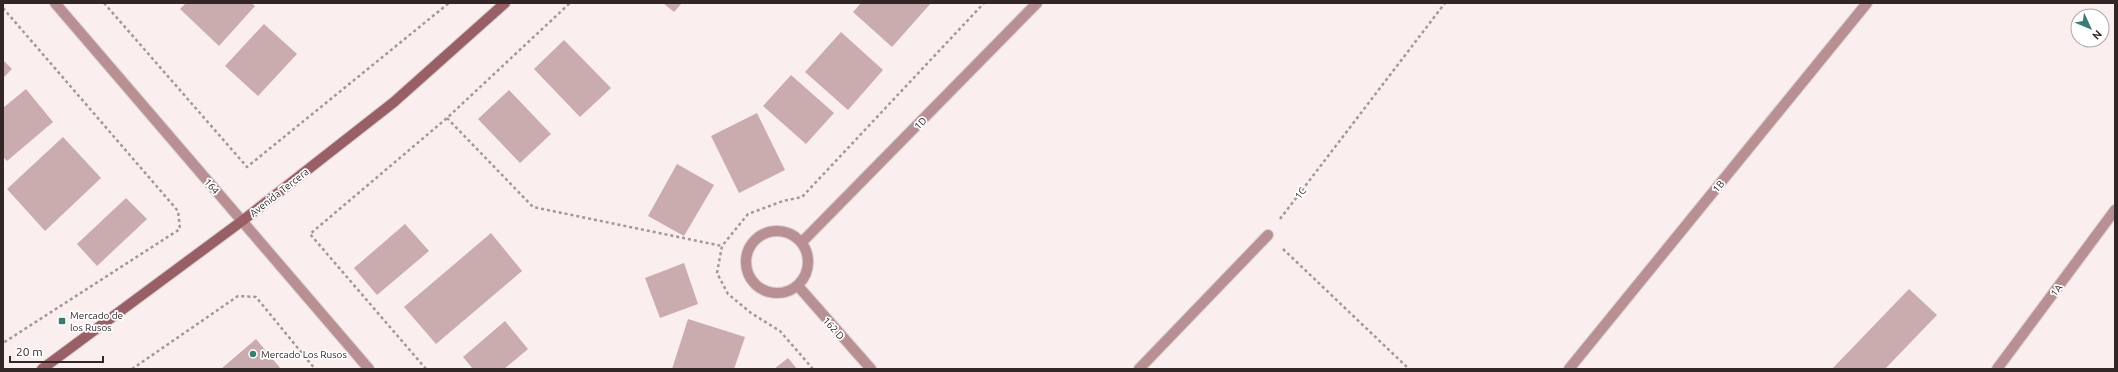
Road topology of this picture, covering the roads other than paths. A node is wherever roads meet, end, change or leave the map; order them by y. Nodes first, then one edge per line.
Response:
1 (55, 3) edge
2 (505, 3) edge
3 (1037, 3) edge
4 (1867, 3) edge
5 (2115, 210) edge
6 (242, 221) junction
7 (1268, 235) road end
8 (802, 242) junction
9 (798, 286) junction
10 (42, 369) edge
11 (369, 369) edge
12 (871, 369) edge
13 (1138, 369) edge
14 (1569, 369) edge
15 (1997, 369) edge

1 - 6 street, 164
2 - 6 main road, Avenida Tercera
3 - 8 street, 1D
4 - 14 street, 1B
5 - 15 street, 1A
6 - 10 main road, Avenida Tercera
6 - 11 street, 164
7 - 13 street
8 - 9 street
8 - 9 street
9 - 12 street, 162 D

